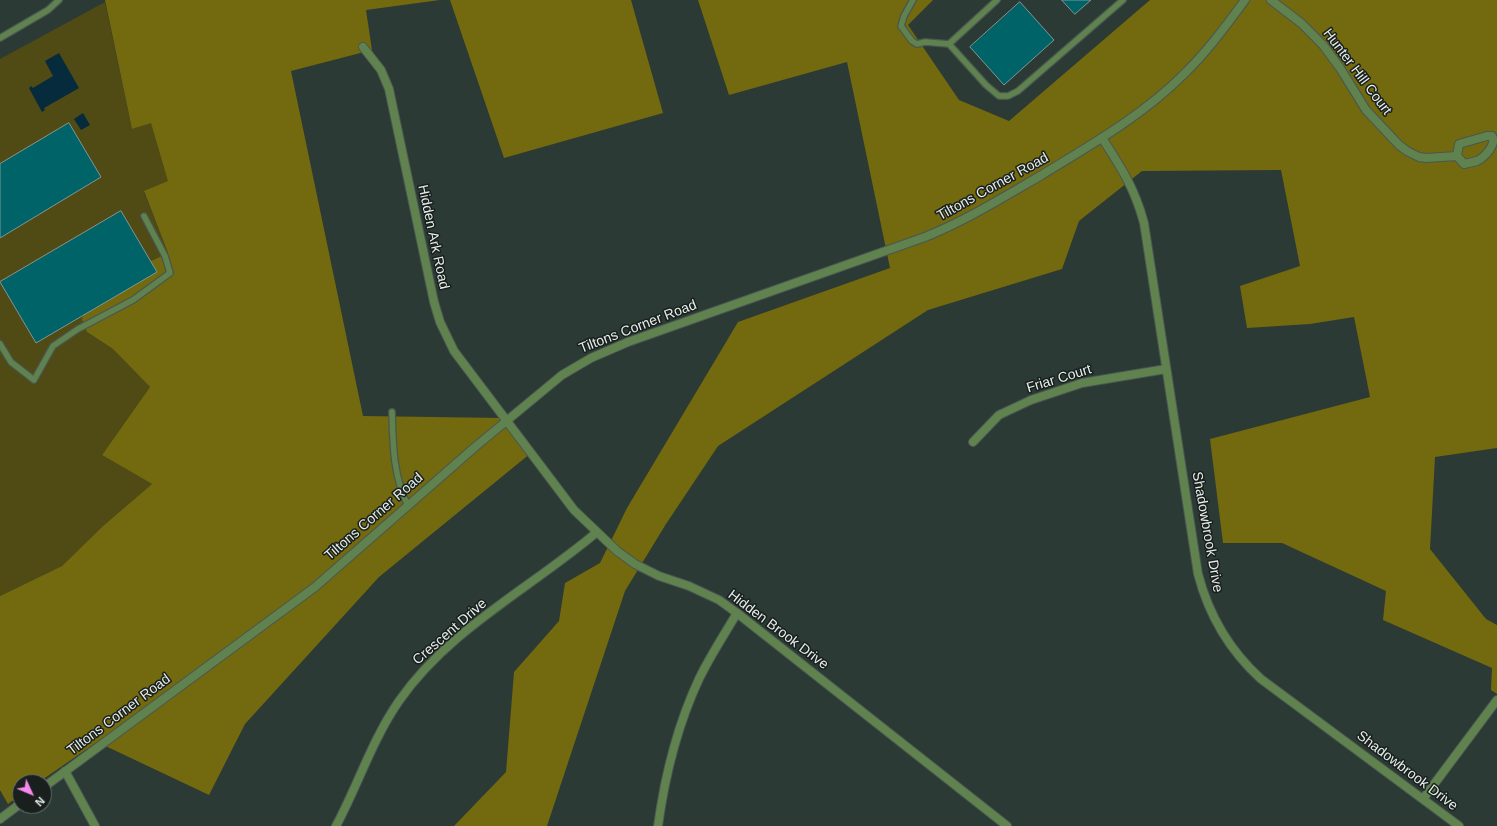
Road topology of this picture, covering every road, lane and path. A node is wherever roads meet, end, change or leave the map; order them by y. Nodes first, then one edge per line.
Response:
1 (59, 0) edge
2 (913, 0) edge
3 (997, 0) edge
4 (1123, 0) edge
5 (1244, 0) edge
6 (1271, 0) edge
7 (0, 38) edge
8 (949, 44) junction
9 (363, 47) dead end
10 (1102, 138) junction
11 (1457, 156) junction
12 (144, 216) dead end
13 (0, 344) edge
14 (1166, 369) junction
15 (392, 412) dead end
16 (506, 421) junction
17 (973, 442) dead end
18 (408, 506) junction
19 (597, 532) junction
20 (737, 613) junction
21 (1497, 700) edge
22 (65, 771) junction
23 (52, 781) edge
24 (1423, 799) junction
25 (12, 810) edge
26 (0, 819) edge
27 (96, 826) edge
28 (336, 826) edge
29 (658, 826) edge
30 (1007, 826) edge
31 (1459, 826) edge

1 - 7 lane
2 - 8 lane
3 - 8 lane
4 - 8 lane
5 - 10 street, Tiltons Corner Road
6 - 11 street, Hunter Hill Court
9 - 16 street, Hidden Ark Road
10 - 14 street, Shadowbrook Drive
10 - 16 street, Tiltons Corner Road
11 - 11 street
12 - 13 lane
14 - 17 street, Friar Court
14 - 24 street, Shadowbrook Drive
15 - 18 lane
16 - 18 street, Tiltons Corner Road
16 - 19 street, Hidden Brook Drive
18 - 22 street, Tiltons Corner Road
19 - 20 street, Hidden Brook Drive
19 - 28 street, Crescent Drive
20 - 29 street
20 - 30 street, Hidden Brook Drive
21 - 24 street
22 - 23 street, Tiltons Corner Road
22 - 27 street
24 - 31 street, Shadowbrook Drive
25 - 26 street

